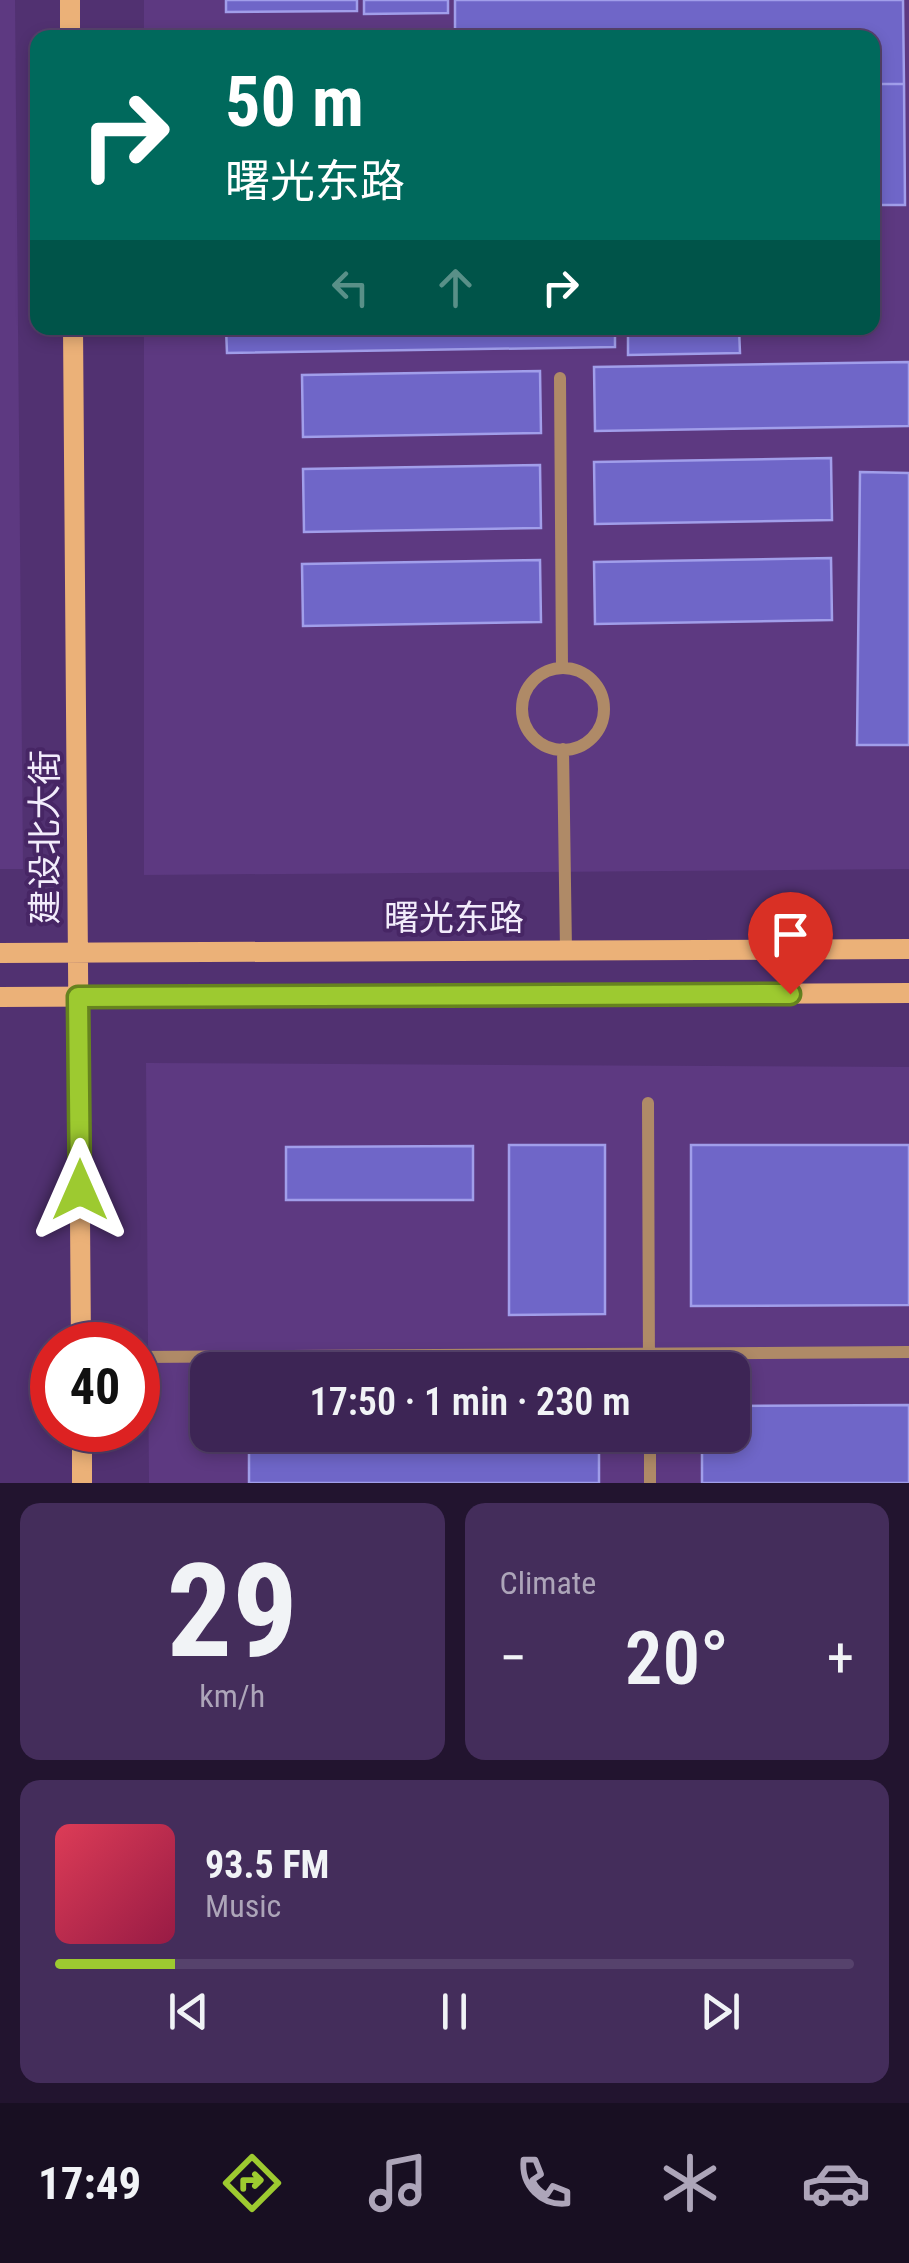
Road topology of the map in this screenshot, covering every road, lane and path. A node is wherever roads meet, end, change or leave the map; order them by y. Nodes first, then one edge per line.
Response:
1 (70, 0) edge
2 (70, 30) edge
3 (73, 335) edge
4 (560, 378) dead end
5 (562, 668) junction
6 (563, 749) junction
7 (909, 949) edge
8 (566, 950) junction
9 (0, 953) edge
10 (78, 953) junction
11 (909, 994) edge
12 (0, 997) edge
13 (78, 997) junction
14 (648, 1103) dead end
15 (81, 1322) edge
16 (649, 1352) edge
17 (909, 1352) edge
18 (750, 1353) edge
19 (160, 1357) edge
20 (190, 1357) edge
21 (82, 1452) edge
22 (650, 1452) edge
23 (82, 1483) edge
24 (650, 1483) edge

1 - 2 main road
3 - 10 main road, 建设北大街
4 - 5 lane
5 - 6 lane
5 - 6 lane
6 - 8 lane
7 - 8 main road, 曙光东路
8 - 10 main road, 曙光东路
9 - 10 main road, 曙光东路
10 - 13 main road, 建设北大街
11 - 13 main road
12 - 13 main road
13 - 15 main road, 建设北大街
14 - 16 lane
17 - 18 lane
19 - 20 lane
21 - 23 main road
22 - 24 lane

